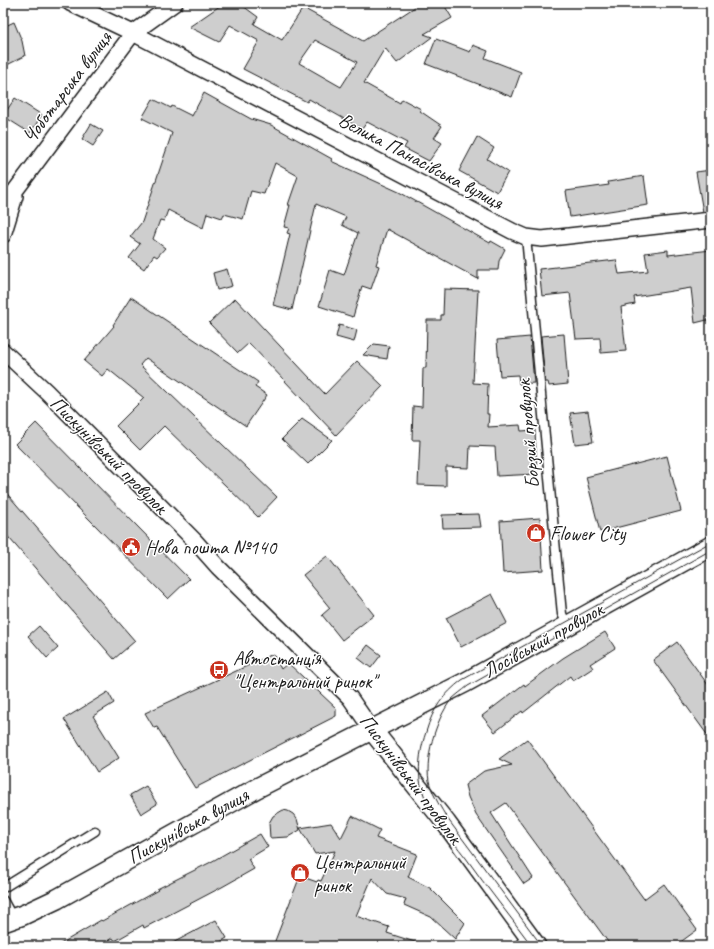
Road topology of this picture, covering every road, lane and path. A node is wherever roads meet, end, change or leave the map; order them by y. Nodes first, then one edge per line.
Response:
1 (70, 3) edge
2 (175, 3) edge
3 (133, 32) junction
4 (18, 188) junction
5 (3, 206) edge
6 (711, 220) edge
7 (3, 235) edge
8 (526, 237) junction
9 (3, 351) edge
10 (711, 546) edge
11 (568, 626) junction
12 (372, 730) junction
13 (95, 831) dead end
14 (3, 888) edge
15 (3, 900) edge
16 (8, 920) edge
17 (528, 942) edge

1 - 3 street, Велика Панасівська вулиця
2 - 3 street, Чоботарська вулиця
3 - 4 street, Чоботарська вулиця
3 - 8 street, Велика Панасівська вулиця
4 - 5 street, Чоботарська вулиця
4 - 7 street, Чоботарська вулиця
6 - 8 street, Велика Панасівська вулиця
8 - 11 lane, Борзий провулок
9 - 12 street, Пискунівський провулок
10 - 11 street, Лосівський провулок
11 - 12 street, Лосівський провулок
12 - 16 street, Пискунівська вулиця
12 - 17 street, Пискунівський провулок
13 - 14 lane
15 - 16 lane

